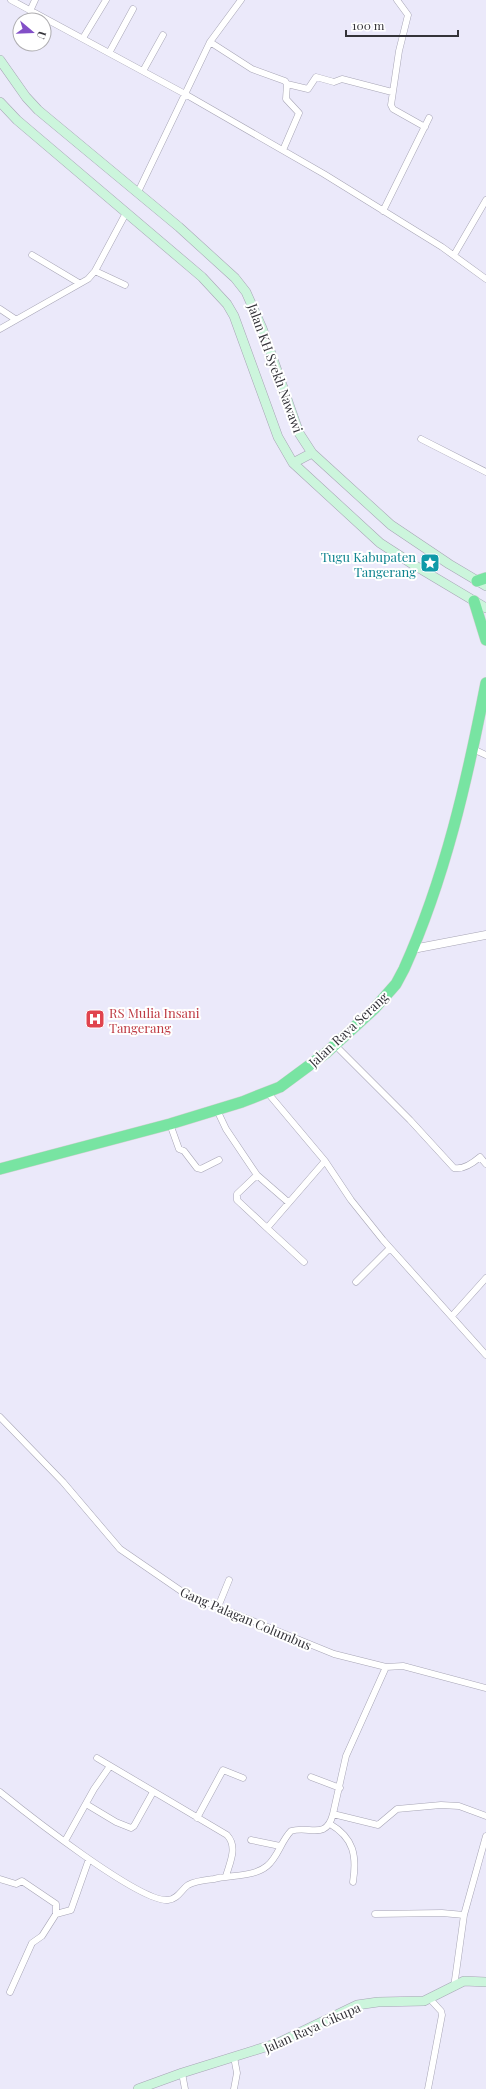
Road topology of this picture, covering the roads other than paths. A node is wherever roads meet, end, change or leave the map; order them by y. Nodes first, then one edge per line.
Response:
1 (11, 0) edge
2 (35, 0) edge
3 (106, 0) edge
4 (232, 0) edge
5 (398, 0) edge
6 (240, 2) edge
7 (133, 9) dead end
8 (30, 11) junction
9 (163, 35) dead end
10 (82, 38) junction
11 (210, 42) junction
12 (109, 53) junction
13 (0, 60) edge
14 (143, 72) junction
15 (287, 84) junction
16 (392, 92) junction
17 (184, 94) junction
18 (0, 102) edge
19 (429, 118) dead end
20 (425, 127) junction
21 (283, 150) junction
22 (138, 192) junction
23 (486, 200) edge
24 (383, 211) junction
25 (126, 213) junction
26 (32, 255) dead end
27 (454, 255) junction
28 (95, 271) junction
29 (486, 279) edge
30 (79, 283) junction
31 (125, 285) dead end
32 (0, 309) edge
33 (15, 319) junction
34 (0, 329) edge
35 (420, 439) dead end
36 (312, 453) junction
37 (293, 463) junction
38 (486, 472) edge
39 (483, 581) edge
40 (474, 601) junction
41 (486, 608) edge
42 (486, 640) edge
43 (486, 683) edge
44 (473, 749) junction
45 (486, 755) edge
46 (486, 936) edge
47 (413, 949) junction
48 (335, 1045) junction
49 (267, 1092) junction
50 (217, 1110) junction
51 (170, 1124) junction
52 (219, 1160) dead end
53 (325, 1161) junction
54 (486, 1164) edge
55 (0, 1168) edge
56 (257, 1175) junction
57 (288, 1202) junction
58 (267, 1228) junction
59 (390, 1248) junction
60 (304, 1262) dead end
61 (486, 1278) edge
62 (356, 1282) dead end
63 (452, 1316) junction
64 (486, 1354) edge
65 (0, 1417) edge
66 (229, 1580) dead end
67 (218, 1608) junction
68 (386, 1667) junction
69 (486, 1688) edge
70 (97, 1758) dead end
71 (110, 1766) junction
72 (310, 1777) dead end
73 (243, 1778) dead end
74 (340, 1788) junction
75 (0, 1792) edge
76 (153, 1792) junction
77 (86, 1804) junction
78 (333, 1814) junction
79 (486, 1816) edge
80 (197, 1818) junction
81 (330, 1824) junction
82 (486, 1836) edge
83 (251, 1840) dead end
84 (65, 1841) junction
85 (280, 1846) junction
86 (89, 1859) junction
87 (226, 1876) junction
88 (0, 1879) edge
89 (353, 1882) dead end
90 (56, 1914) junction
91 (374, 1914) dead end
92 (464, 1918) junction
93 (486, 1982) edge
94 (454, 1987) junction
95 (10, 1992) dead end
96 (430, 1999) junction
97 (234, 2057) junction
98 (182, 2073) junction
99 (138, 2089) edge
100 (185, 2089) edge
101 (234, 2089) edge
102 (428, 2089) edge

1 - 8 street
2 - 8 street
3 - 10 street
4 - 6 street
5 - 16 street
6 - 11 street
7 - 12 street
8 - 10 street
9 - 14 street
10 - 12 street
11 - 15 street
11 - 17 street
12 - 14 street
13 - 22 main road, Jalan KH Syekh Nawawi
14 - 17 street
15 - 16 street
15 - 21 street
16 - 20 street
17 - 21 street
17 - 22 street
18 - 25 main road, Jalan KH Syekh Nawawi
19 - 20 street
20 - 24 street
21 - 24 street
22 - 36 main road, Jalan KH Syekh Nawawi
23 - 27 street
24 - 27 street
25 - 28 street
25 - 37 main road, Jalan KH Syekh Nawawi
26 - 30 street
27 - 29 street
28 - 30 street
28 - 31 street
30 - 33 street
32 - 33 street
33 - 34 street
35 - 38 street
36 - 37 main road
36 - 39 main road, Jalan KH Syekh Nawawi
37 - 40 main road, Jalan KH Syekh Nawawi
40 - 41 main road, Jalan KH Syekh Nawawi
40 - 42 highway
43 - 44 highway, Jalan Raya Serang
44 - 45 street
44 - 47 highway, Jalan Raya Serang
46 - 47 street
47 - 48 highway, Jalan Raya Serang
48 - 49 highway, Jalan Raya Serang
48 - 54 street
49 - 50 highway, Jalan Raya Serang
49 - 53 street
50 - 51 highway, Jalan Raya Serang
50 - 56 street
51 - 52 street
51 - 55 highway, Jalan Raya Serang
53 - 57 street
53 - 59 street
56 - 57 street
56 - 58 street
57 - 58 street
58 - 60 street
59 - 62 street
59 - 63 street
61 - 63 street
63 - 64 street
65 - 67 street, Gang Palagan Columbus
66 - 67 street
67 - 68 street, Gang Palagan Columbus
68 - 69 street, Gang Palagan Columbus
68 - 74 street
70 - 71 street
71 - 76 street
71 - 77 street
72 - 74 street
73 - 80 street
74 - 78 street
75 - 84 street
76 - 77 street
76 - 80 street
77 - 84 street
78 - 79 street
78 - 81 street
80 - 87 street
81 - 85 street
81 - 89 street
82 - 92 street
83 - 85 street
84 - 86 street
85 - 87 street
86 - 87 street
86 - 90 street
88 - 90 street
90 - 95 street
91 - 92 street
92 - 94 street
93 - 94 main road, Jalan Raya Cikupa
94 - 96 main road, Jalan Raya Cikupa
96 - 97 main road, Jalan Raya Cikupa
96 - 102 street
97 - 98 main road, Jalan Raya Cikupa
97 - 101 street
98 - 99 main road, Jalan Raya Cikupa
98 - 100 street

